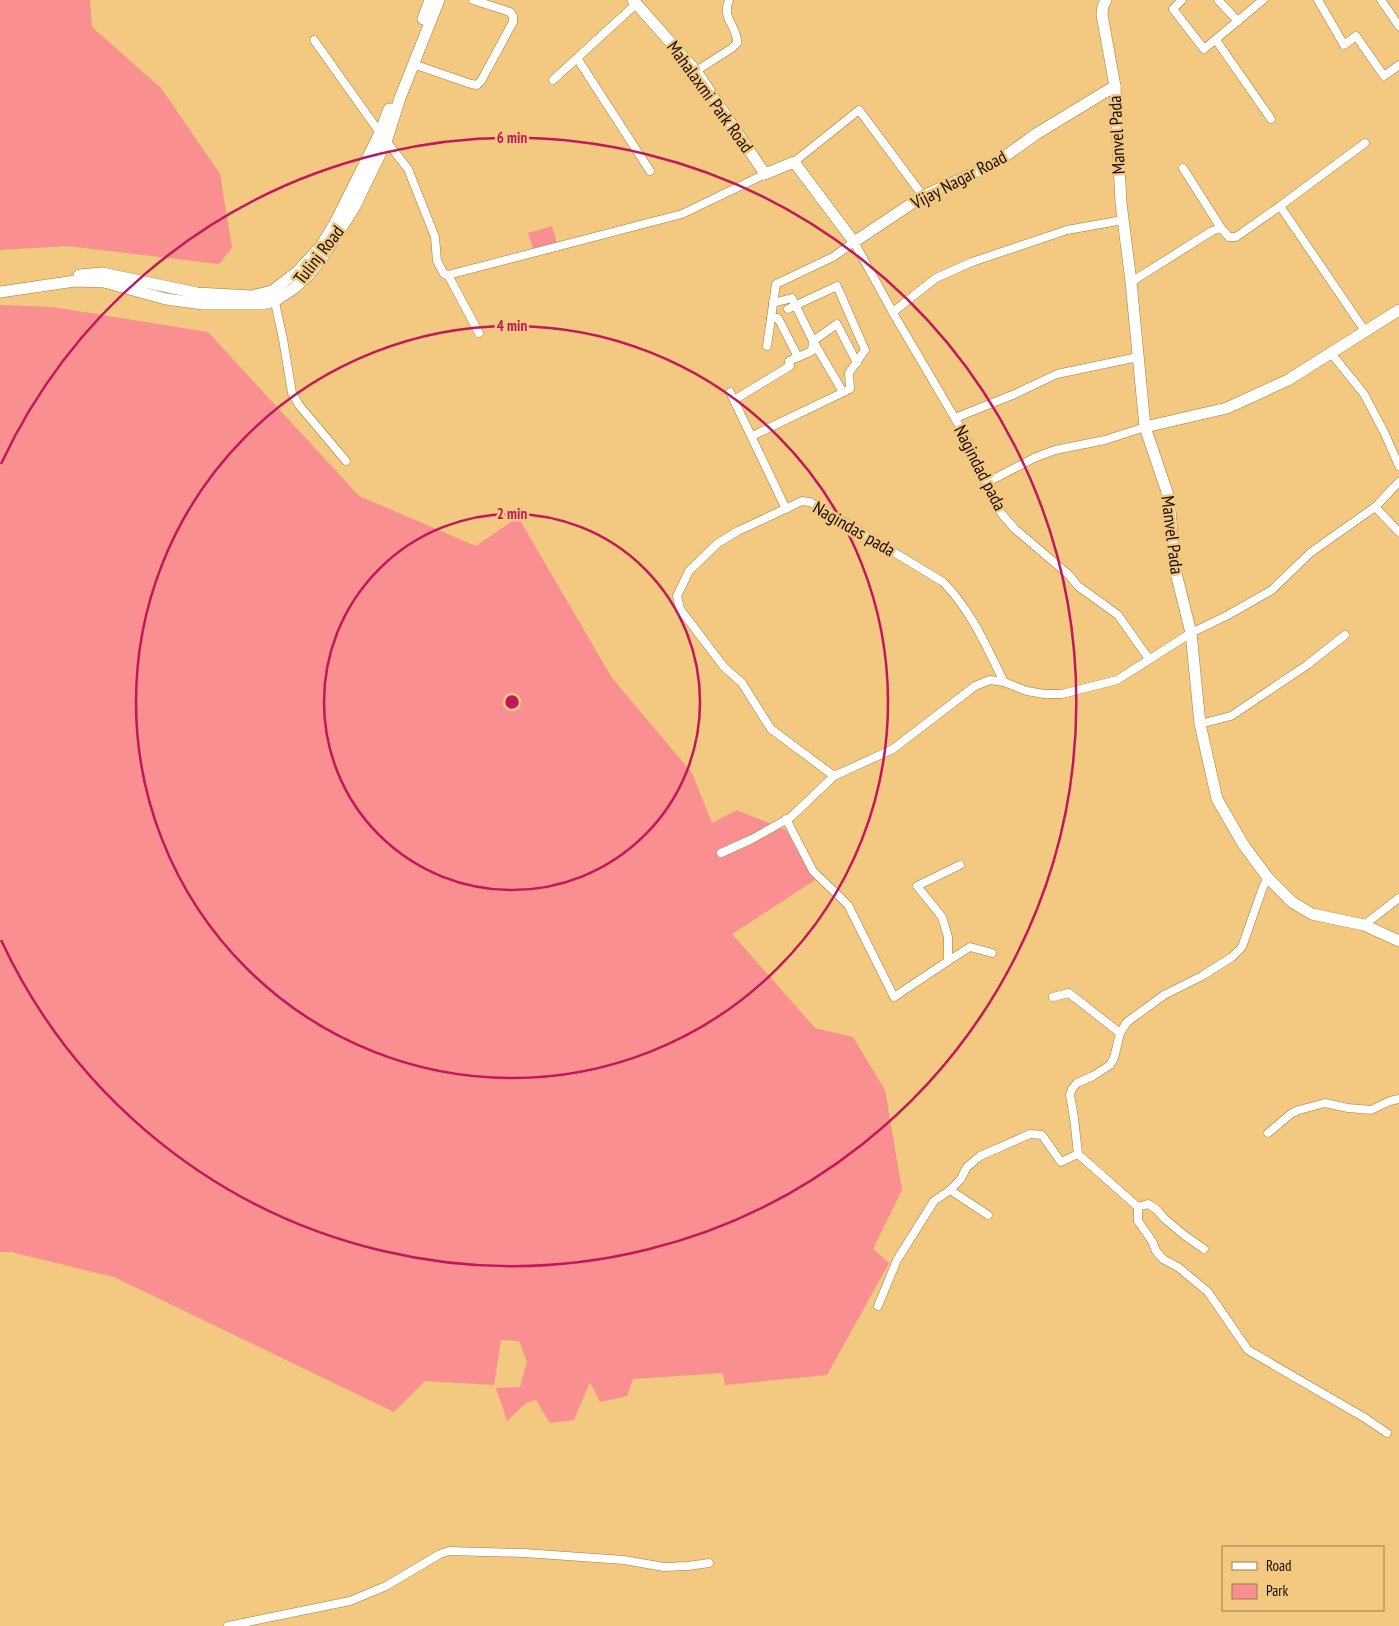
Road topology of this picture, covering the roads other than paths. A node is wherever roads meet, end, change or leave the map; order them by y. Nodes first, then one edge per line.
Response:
1 (430, 0) edge
2 (439, 0) edge
3 (473, 0) edge
4 (729, 0) edge
5 (1106, 0) edge
6 (1218, 0) edge
7 (1263, 0) edge
8 (1318, 0) edge
9 (1381, 0) edge
10 (635, 2) edge
11 (1177, 2) edge
12 (1238, 21) junction
13 (1399, 26) edge
14 (314, 40) dead end
15 (1216, 40) junction
16 (577, 58) junction
17 (413, 64) junction
18 (1399, 65) edge
19 (696, 71) junction
20 (553, 80) dead end
21 (1115, 86) junction
22 (1271, 119) dead end
23 (383, 137) junction
24 (1365, 143) dead end
25 (794, 162) junction
26 (1183, 168) dead end
27 (650, 171) dead end
28 (765, 174) junction
29 (923, 196) junction
30 (1280, 206) junction
31 (1122, 220) junction
32 (1221, 228) junction
33 (854, 242) junction
34 (448, 275) junction
35 (1131, 282) junction
36 (0, 284) edge
37 (0, 292) edge
38 (274, 296) junction
39 (773, 303) junction
40 (792, 307) junction
41 (1399, 310) edge
42 (893, 312) junction
43 (771, 318) junction
44 (1366, 331) junction
45 (480, 334) dead end
46 (813, 342) junction
47 (768, 346) dead end
48 (1331, 353) junction
49 (798, 357) junction
50 (1138, 357) junction
51 (857, 363) junction
52 (730, 392) dead end
53 (843, 392) junction
54 (734, 400) junction
55 (955, 418) junction
56 (1144, 427) junction
57 (752, 436) junction
58 (346, 461) dead end
59 (1399, 466) edge
60 (988, 482) junction
61 (1399, 482) edge
62 (1376, 507) junction
63 (786, 509) junction
64 (1399, 532) edge
65 (1190, 633) junction
66 (1345, 635) dead end
67 (1149, 659) junction
68 (1004, 682) junction
69 (1200, 724) junction
70 (834, 776) junction
71 (786, 819) junction
72 (721, 853) dead end
73 (960, 865) dead end
74 (1268, 878) junction
75 (1399, 898) edge
76 (1364, 925) junction
77 (1399, 941) edge
78 (992, 953) dead end
79 (948, 961) junction
80 (1053, 997) dead end
81 (1120, 1033) junction
82 (1399, 1099) edge
83 (1268, 1133) dead end
84 (1078, 1154) junction
85 (950, 1190) junction
86 (1138, 1207) junction
87 (988, 1215) dead end
88 (1204, 1249) dead end
89 (878, 1306) dead end
90 (1387, 1433) dead end
91 (710, 1563) dead end
92 (228, 1626) edge

1 - 23 main road, Tulinj Road
2 - 17 main road, Tulinj Road
3 - 17 street
4 - 19 street
5 - 21 main road, Manvel Pada
6 - 12 street
7 - 12 street
8 - 18 street
9 - 13 street
10 - 16 street
10 - 19 main road, Mahalaxmi Park Road
11 - 15 street
12 - 15 street
14 - 23 street
15 - 22 street
16 - 20 street
16 - 27 street
17 - 23 main road, Tulinj Road
19 - 28 main road, Mahalaxmi Park Road
21 - 29 main road, Vijay Nagar Road
21 - 31 main road, Manvel Pada
23 - 34 street
23 - 38 main road, Tulinj Road
24 - 30 street
25 - 28 main road
25 - 29 street
25 - 33 main road
26 - 32 street
28 - 34 street
29 - 33 main road, Vijay Nagar Road
30 - 32 street
30 - 44 street
31 - 35 main road, Manvel Pada
31 - 42 street
32 - 35 street
33 - 39 street
33 - 42 street, Nagindad pada
34 - 45 street
35 - 50 main road, Manvel Pada
36 - 38 main road, Tulinj Road
37 - 38 main road
38 - 58 street
39 - 40 street
39 - 43 street
40 - 46 street
40 - 51 street
41 - 44 main road
42 - 55 street, Nagindad pada
43 - 47 street
43 - 49 street
44 - 48 main road
46 - 49 street
46 - 51 street
46 - 53 street
48 - 56 main road
48 - 59 street
49 - 54 street
50 - 55 street
50 - 56 main road, Manvel Pada
51 - 53 street
52 - 54 street
53 - 57 street
54 - 57 street
55 - 60 street, Nagindad pada
56 - 60 street
56 - 65 main road, Manvel Pada
57 - 63 street
60 - 67 street, Nagindad pada
61 - 62 street
62 - 64 street
62 - 65 street
63 - 68 street, Nagindas pada
63 - 70 street, Nagindas pada
65 - 67 street
65 - 69 main road, Manvel Pada
66 - 69 street
67 - 68 street
68 - 70 street
69 - 74 main road, Manvel Pada
70 - 71 street
71 - 72 street
71 - 79 street
73 - 79 street
74 - 76 main road, Manvel Pada
74 - 81 street
75 - 76 street
76 - 77 main road, Manvel Pada
78 - 79 street
80 - 81 street
81 - 84 street
82 - 83 street
84 - 85 street
84 - 86 street
85 - 87 street
85 - 89 street
86 - 88 street
86 - 90 street
91 - 92 street

